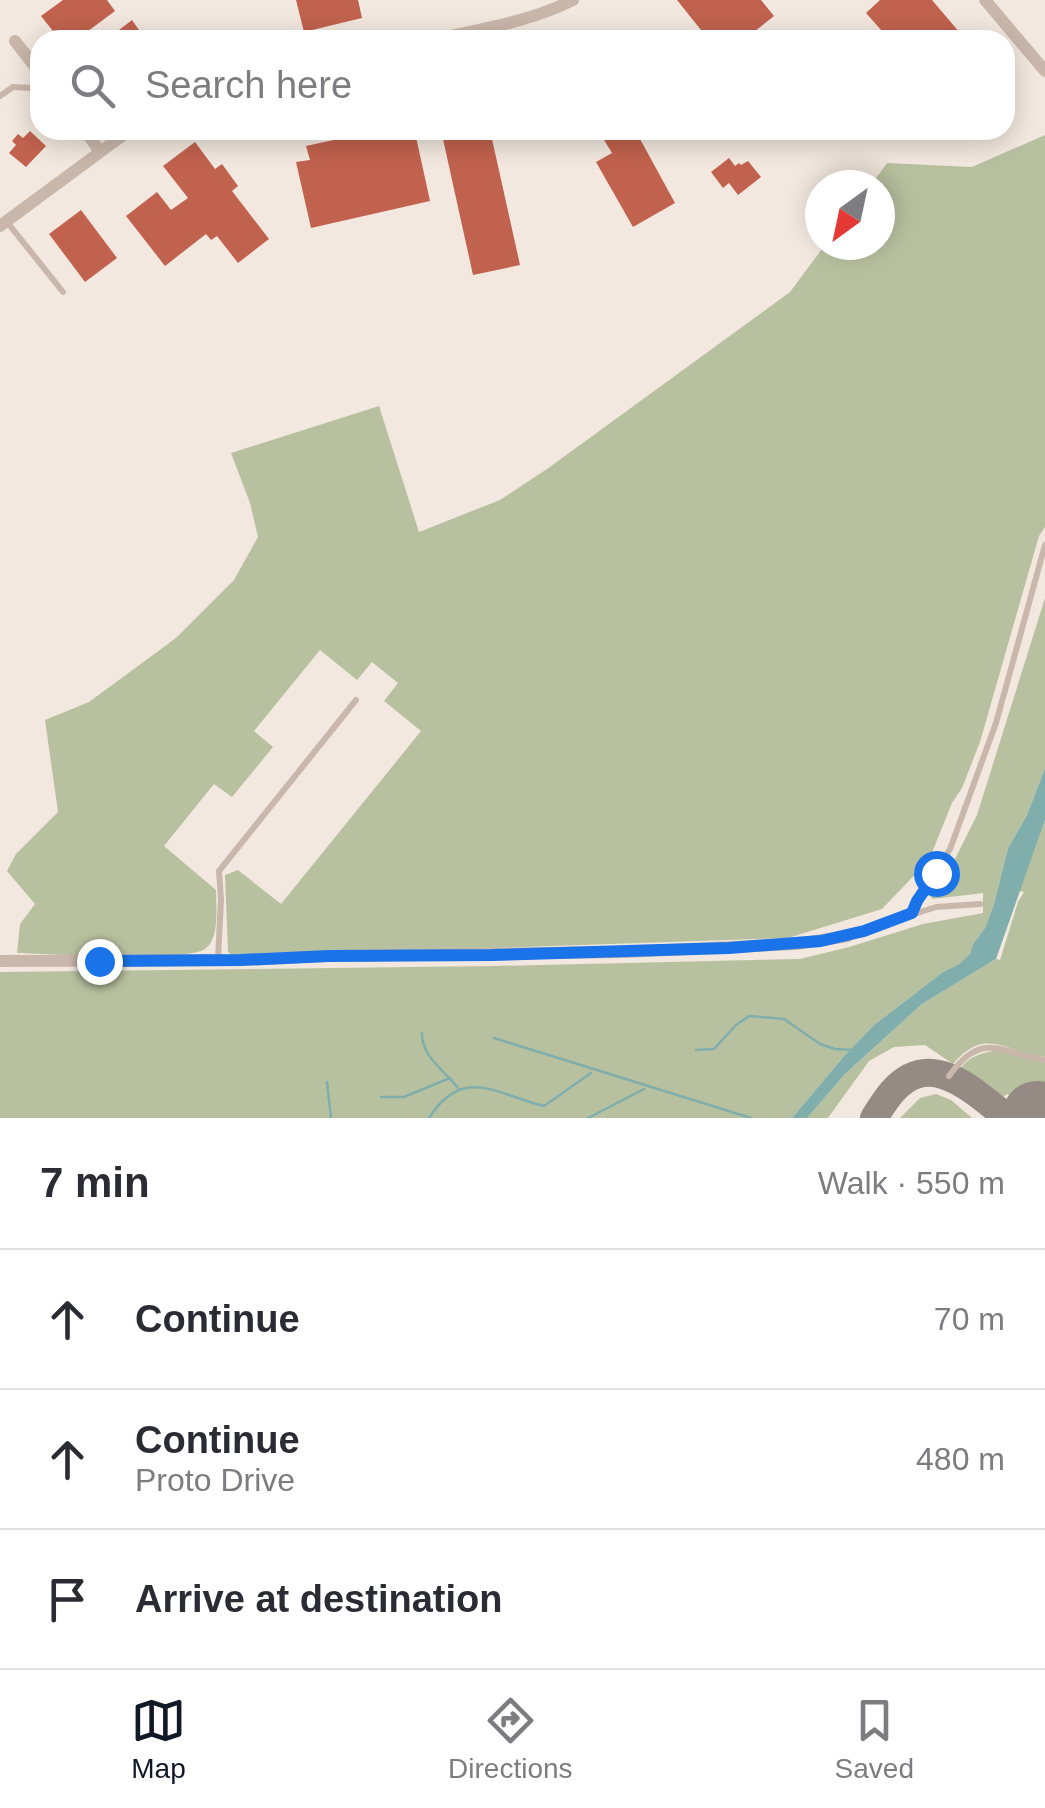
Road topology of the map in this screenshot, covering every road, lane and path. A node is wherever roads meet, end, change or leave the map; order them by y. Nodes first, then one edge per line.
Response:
1 (573, 0) edge
2 (986, 0) edge
3 (475, 30) edge
4 (1011, 30) edge
5 (1015, 34) edge
6 (15, 42) dead end
7 (30, 61) edge
8 (1045, 70) edge
9 (30, 88) edge
10 (0, 96) edge
11 (92, 140) edge
12 (116, 140) edge
13 (100, 152) junction
14 (3, 224) edge
15 (63, 292) dead end
16 (1045, 546) edge
17 (356, 700) dead end
18 (980, 904) dead end
19 (912, 913) junction
20 (848, 936) joint
21 (218, 960) junction
22 (0, 961) edge
23 (1045, 1060) edge
24 (949, 1076) dead end

1 - 3 street
2 - 4 street
5 - 8 street
6 - 7 street
9 - 10 lane
11 - 13 street
12 - 13 street
13 - 14 street
14 - 15 lane
16 - 19 lane
17 - 21 lane
18 - 19 lane
19 - 20 lane
20 - 21 street
21 - 22 street
23 - 24 lane

